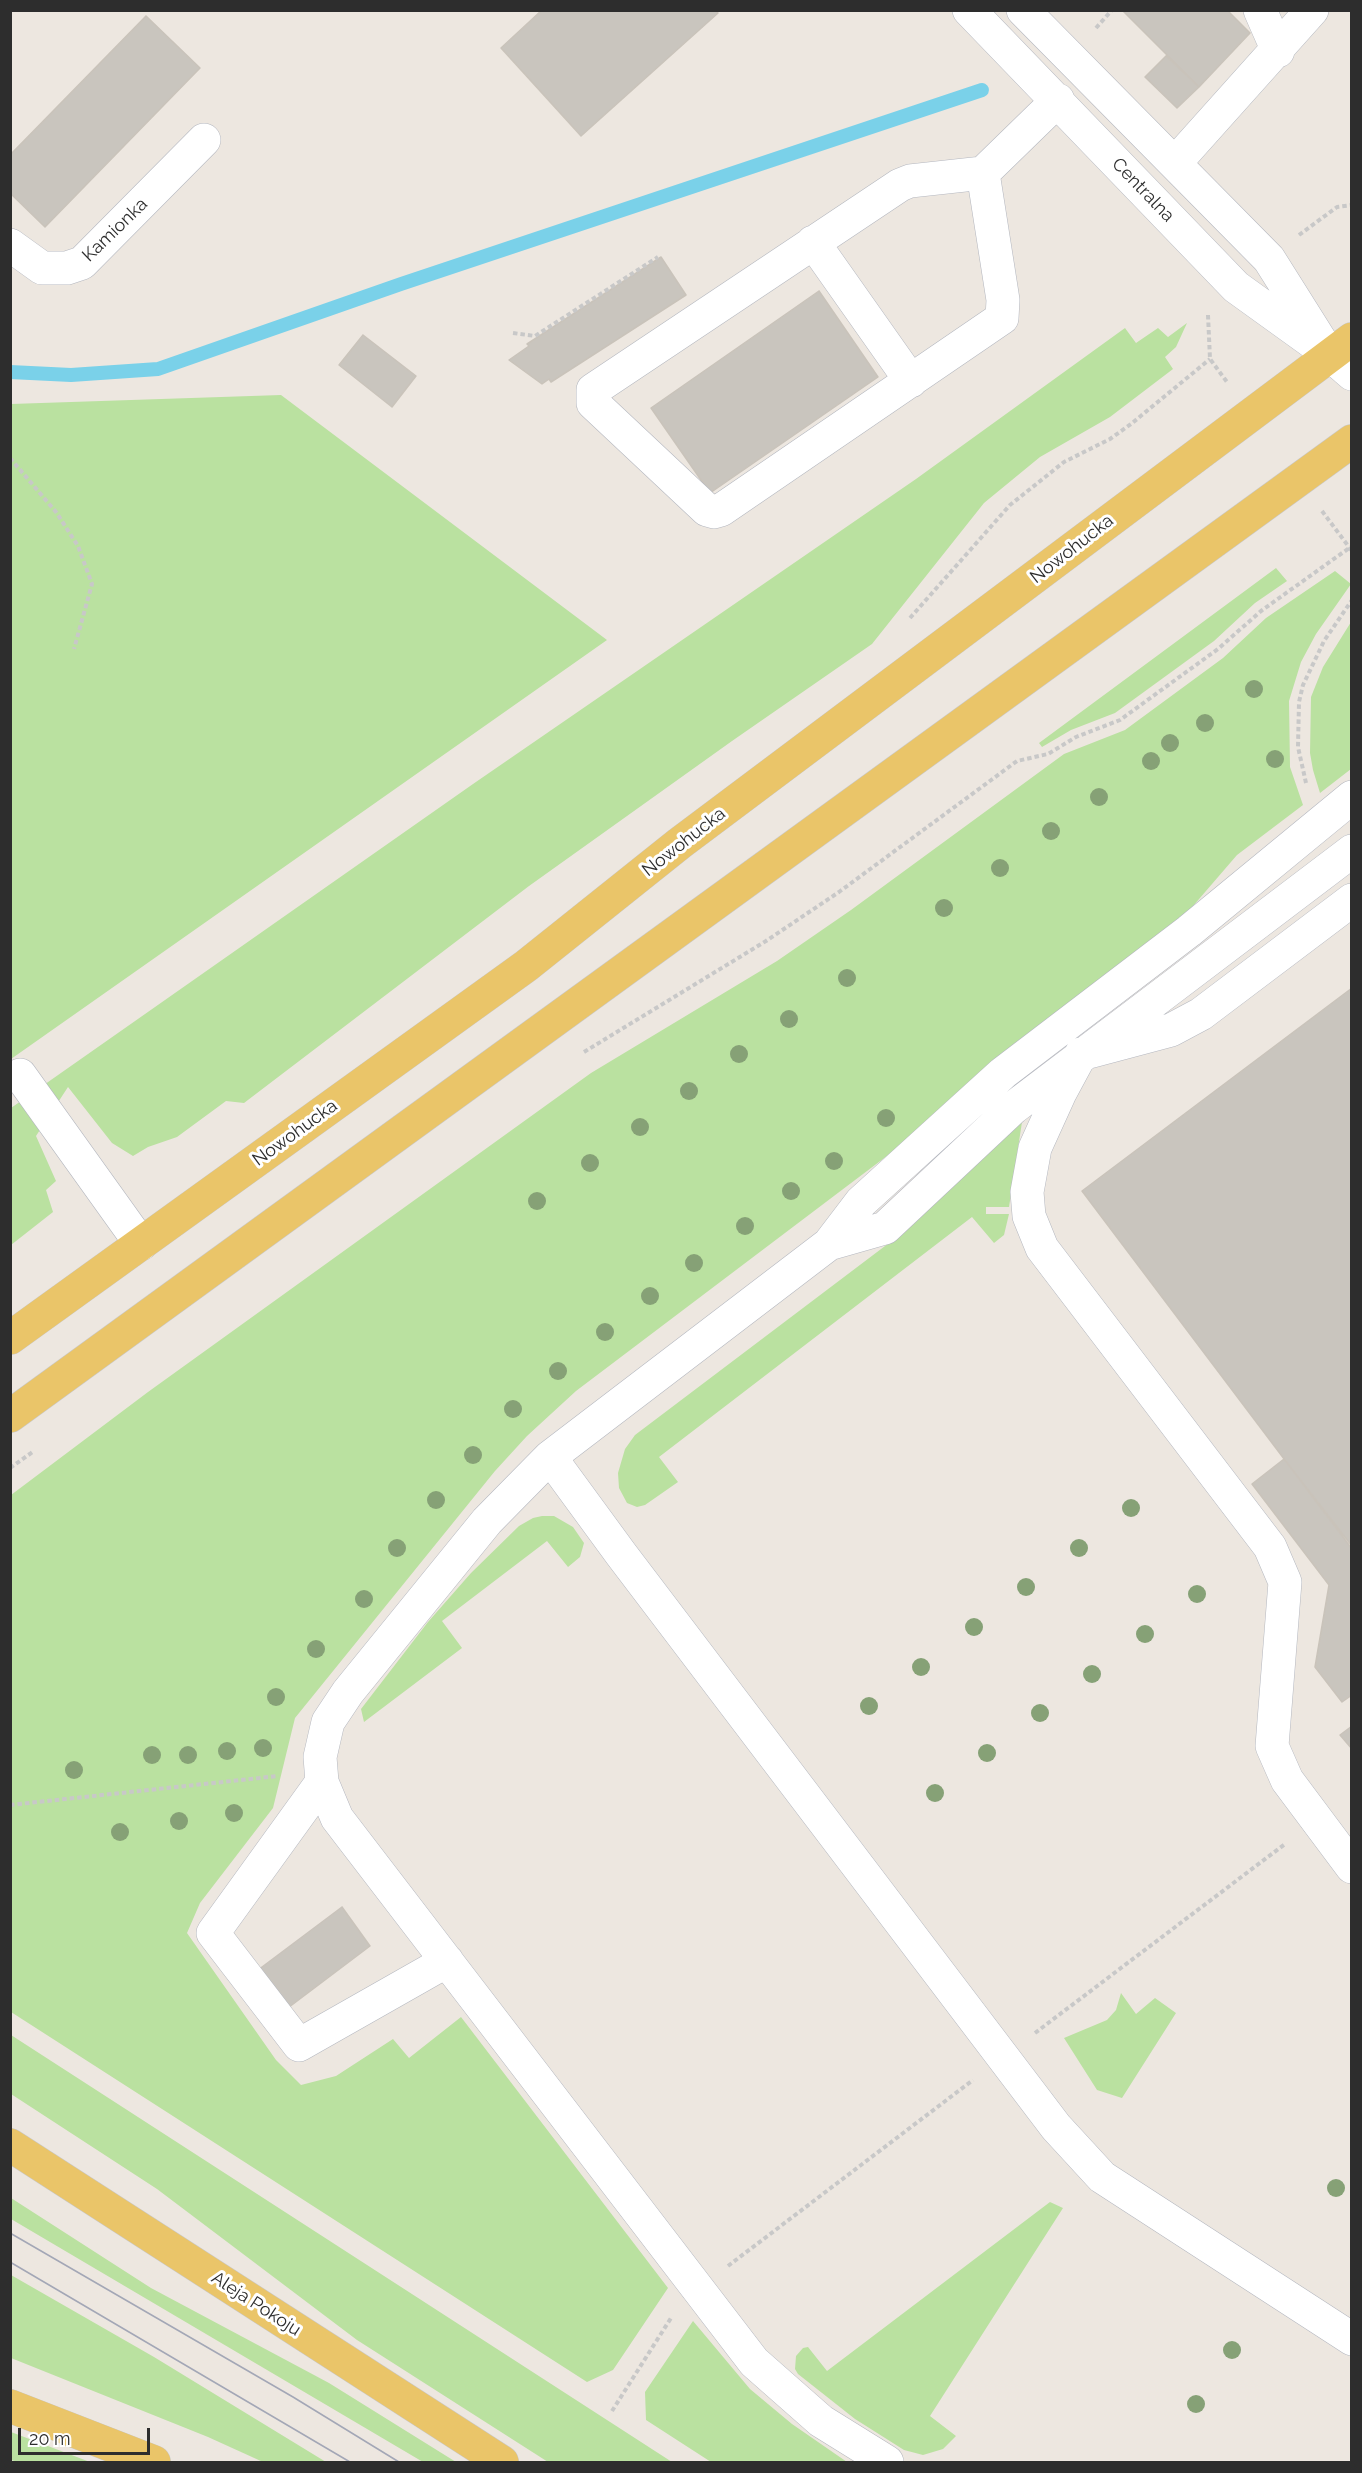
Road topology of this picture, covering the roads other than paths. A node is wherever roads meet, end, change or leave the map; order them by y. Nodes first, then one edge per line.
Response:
1 (969, 10) edge
2 (1023, 10) edge
3 (1260, 10) edge
4 (1312, 10) edge
5 (1278, 51) junction
6 (1058, 100) junction
7 (204, 140) dead end
8 (1175, 163) junction
9 (982, 173) junction
10 (813, 242) junction
11 (10, 245) edge
12 (1344, 356) edge
13 (911, 381) junction
14 (1352, 441) edge
15 (1352, 797) edge
16 (1352, 851) edge
17 (1352, 900) edge
18 (1082, 1054) junction
19 (20, 1075) dead end
20 (141, 1244) junction
21 (829, 1244) junction
22 (10, 1338) edge
23 (10, 1416) edge
24 (550, 1457) junction
25 (322, 1782) junction
26 (1352, 1867) edge
27 (447, 1961) junction
28 (10, 2145) edge
29 (1352, 2339) edge
30 (10, 2406) edge
31 (154, 2463) edge
32 (502, 2463) edge
33 (887, 2463) edge

1 - 6 street, Centralna
2 - 8 street
3 - 5 street
4 - 5 street
5 - 8 street
6 - 9 street
6 - 12 street, Centralna
7 - 11 street, Kamionka
8 - 12 street
9 - 10 street
9 - 13 street
10 - 13 street
10 - 13 street
12 - 20 main road, Nowohucka
14 - 23 main road
15 - 21 street
16 - 18 street
17 - 18 street
18 - 21 street
18 - 26 street
19 - 20 street
20 - 22 main road, Nowohucka
21 - 24 street
24 - 25 street
24 - 29 street
25 - 27 street
25 - 27 street
27 - 33 street
28 - 32 main road, Aleja Pokoju
30 - 31 main road

